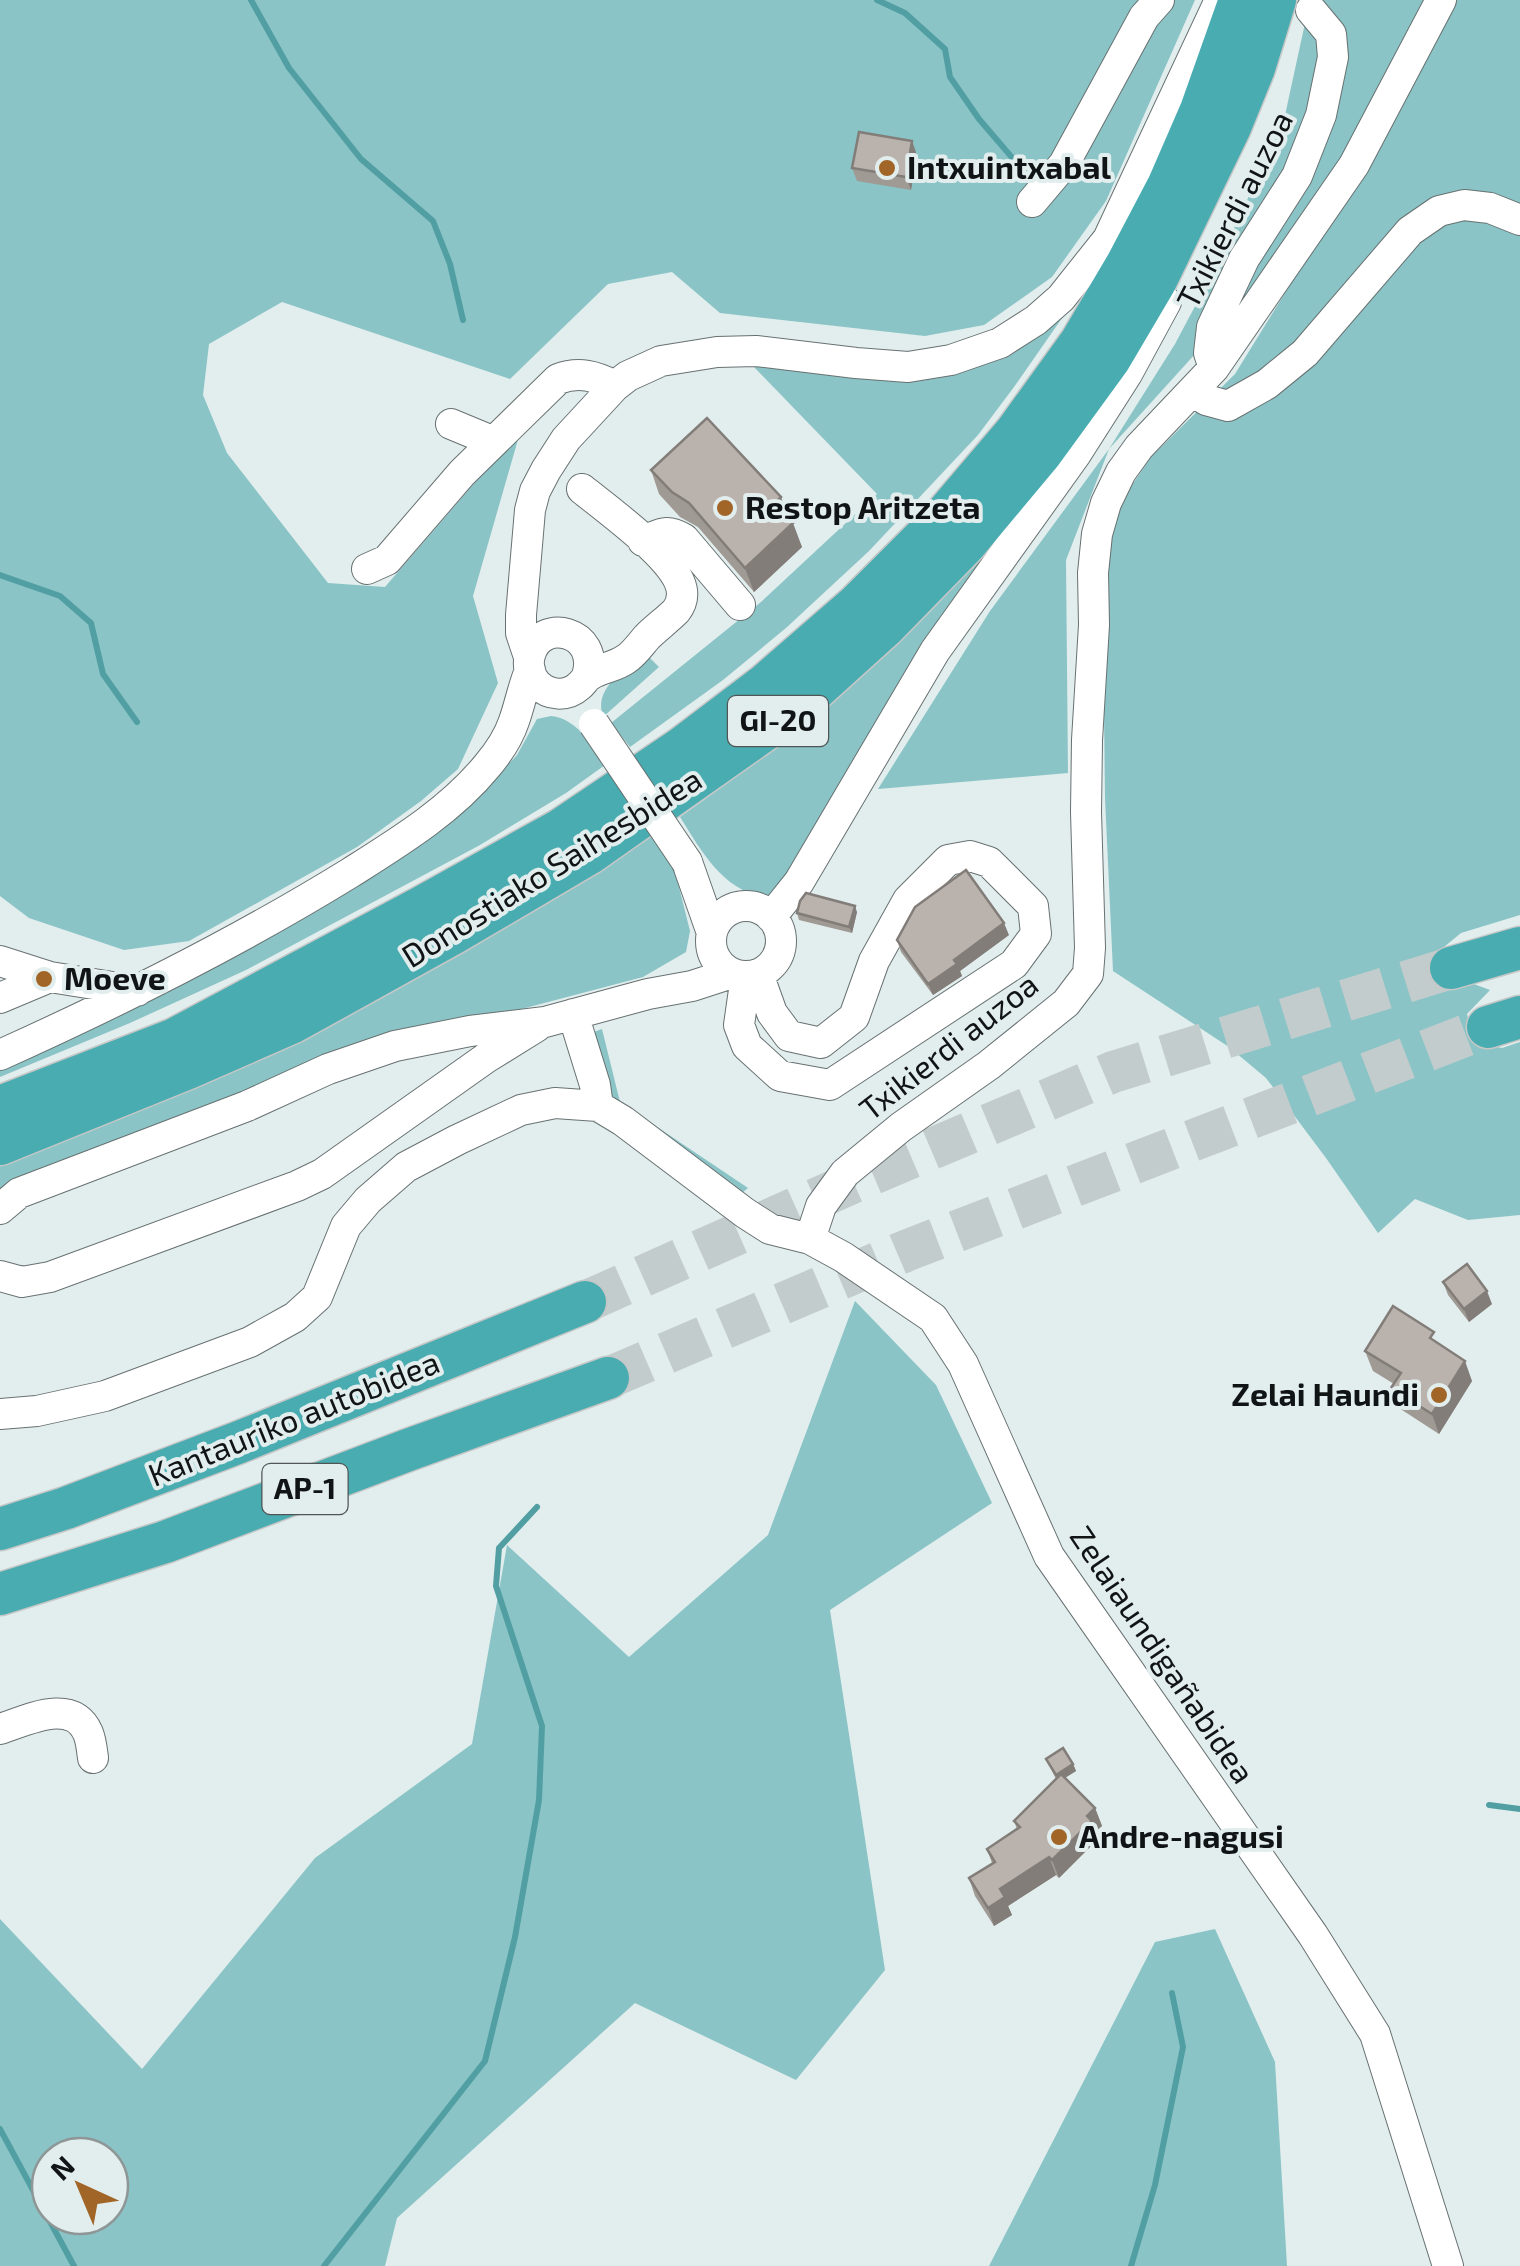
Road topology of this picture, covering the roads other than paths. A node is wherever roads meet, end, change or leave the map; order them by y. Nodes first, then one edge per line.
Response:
1 (1159, 0) edge
2 (1220, 0) edge
3 (1240, 0) edge
4 (1441, 0) edge
5 (1288, 3) edge
6 (1032, 202) dead end
7 (1520, 220) edge
8 (1214, 368) junction
9 (584, 376) junction
10 (615, 386) junction
11 (1193, 391) junction
12 (592, 410) junction
13 (452, 424) dead end
14 (492, 441) junction
15 (582, 489) dead end
16 (643, 541) junction
17 (366, 569) dead end
18 (524, 589) junction
19 (740, 605) dead end
20 (560, 674) junction
21 (687, 862) junction
22 (740, 907) junction
23 (771, 917) junction
24 (712, 939) junction
25 (1520, 948) edge
26 (0, 961) edge
27 (1451, 968) tunnel mouth
28 (745, 975) junction
29 (50, 977) junction
30 (692, 986) junction
31 (137, 991) junction
32 (648, 994) junction
33 (0, 998) edge
34 (559, 1018) junction
35 (739, 1026) junction
36 (0, 1055) edge
37 (598, 1106) junction
38 (0, 1108) edge
39 (0, 1144) edge
40 (0, 1209) edge
41 (810, 1239) junction
42 (0, 1258) edge
43 (11, 1279) edge
44 (584, 1302) tunnel mouth
45 (608, 1378) tunnel mouth
46 (0, 1414) edge
47 (0, 1528) edge
48 (0, 1594) edge
49 (0, 1729) edge
50 (93, 1758) dead end
51 (1448, 2266) edge

1 - 6 street
2 - 10 street
3 - 38 highway, Donostiako Saihesbidea / GI-20
4 - 8 street
5 - 8 street, Txikierdi auzoa
5 - 23 street
5 - 39 highway, Donostiako Saihesbidea / GI-20
7 - 11 street
8 - 11 street, Txikierdi auzoa
9 - 10 street
9 - 12 street
9 - 14 street
10 - 12 street
11 - 41 street, Txikierdi auzoa
12 - 18 street
13 - 14 street
14 - 17 street
15 - 16 street
16 - 19 street
16 - 20 street
18 - 20 street
18 - 20 street
20 - 21 street, bridge
20 - 31 street
21 - 22 street
21 - 24 street
22 - 23 street
22 - 24 street
23 - 28 street
24 - 28 street
24 - 32 street
25 - 27 highway
26 - 29 street
28 - 30 street
28 - 35 street
28 - 35 street
29 - 31 street
29 - 33 street
30 - 32 street
30 - 35 street
31 - 36 street
32 - 34 street
34 - 37 street
34 - 40 street
34 - 43 street
37 - 41 street
37 - 46 street
41 - 51 street, Zelaiaundigañabidea
42 - 43 street
44 - 47 highway, Kantauriko autobidea / AP-1
45 - 48 highway, Kantauriko autobidea / AP-1
49 - 50 street

